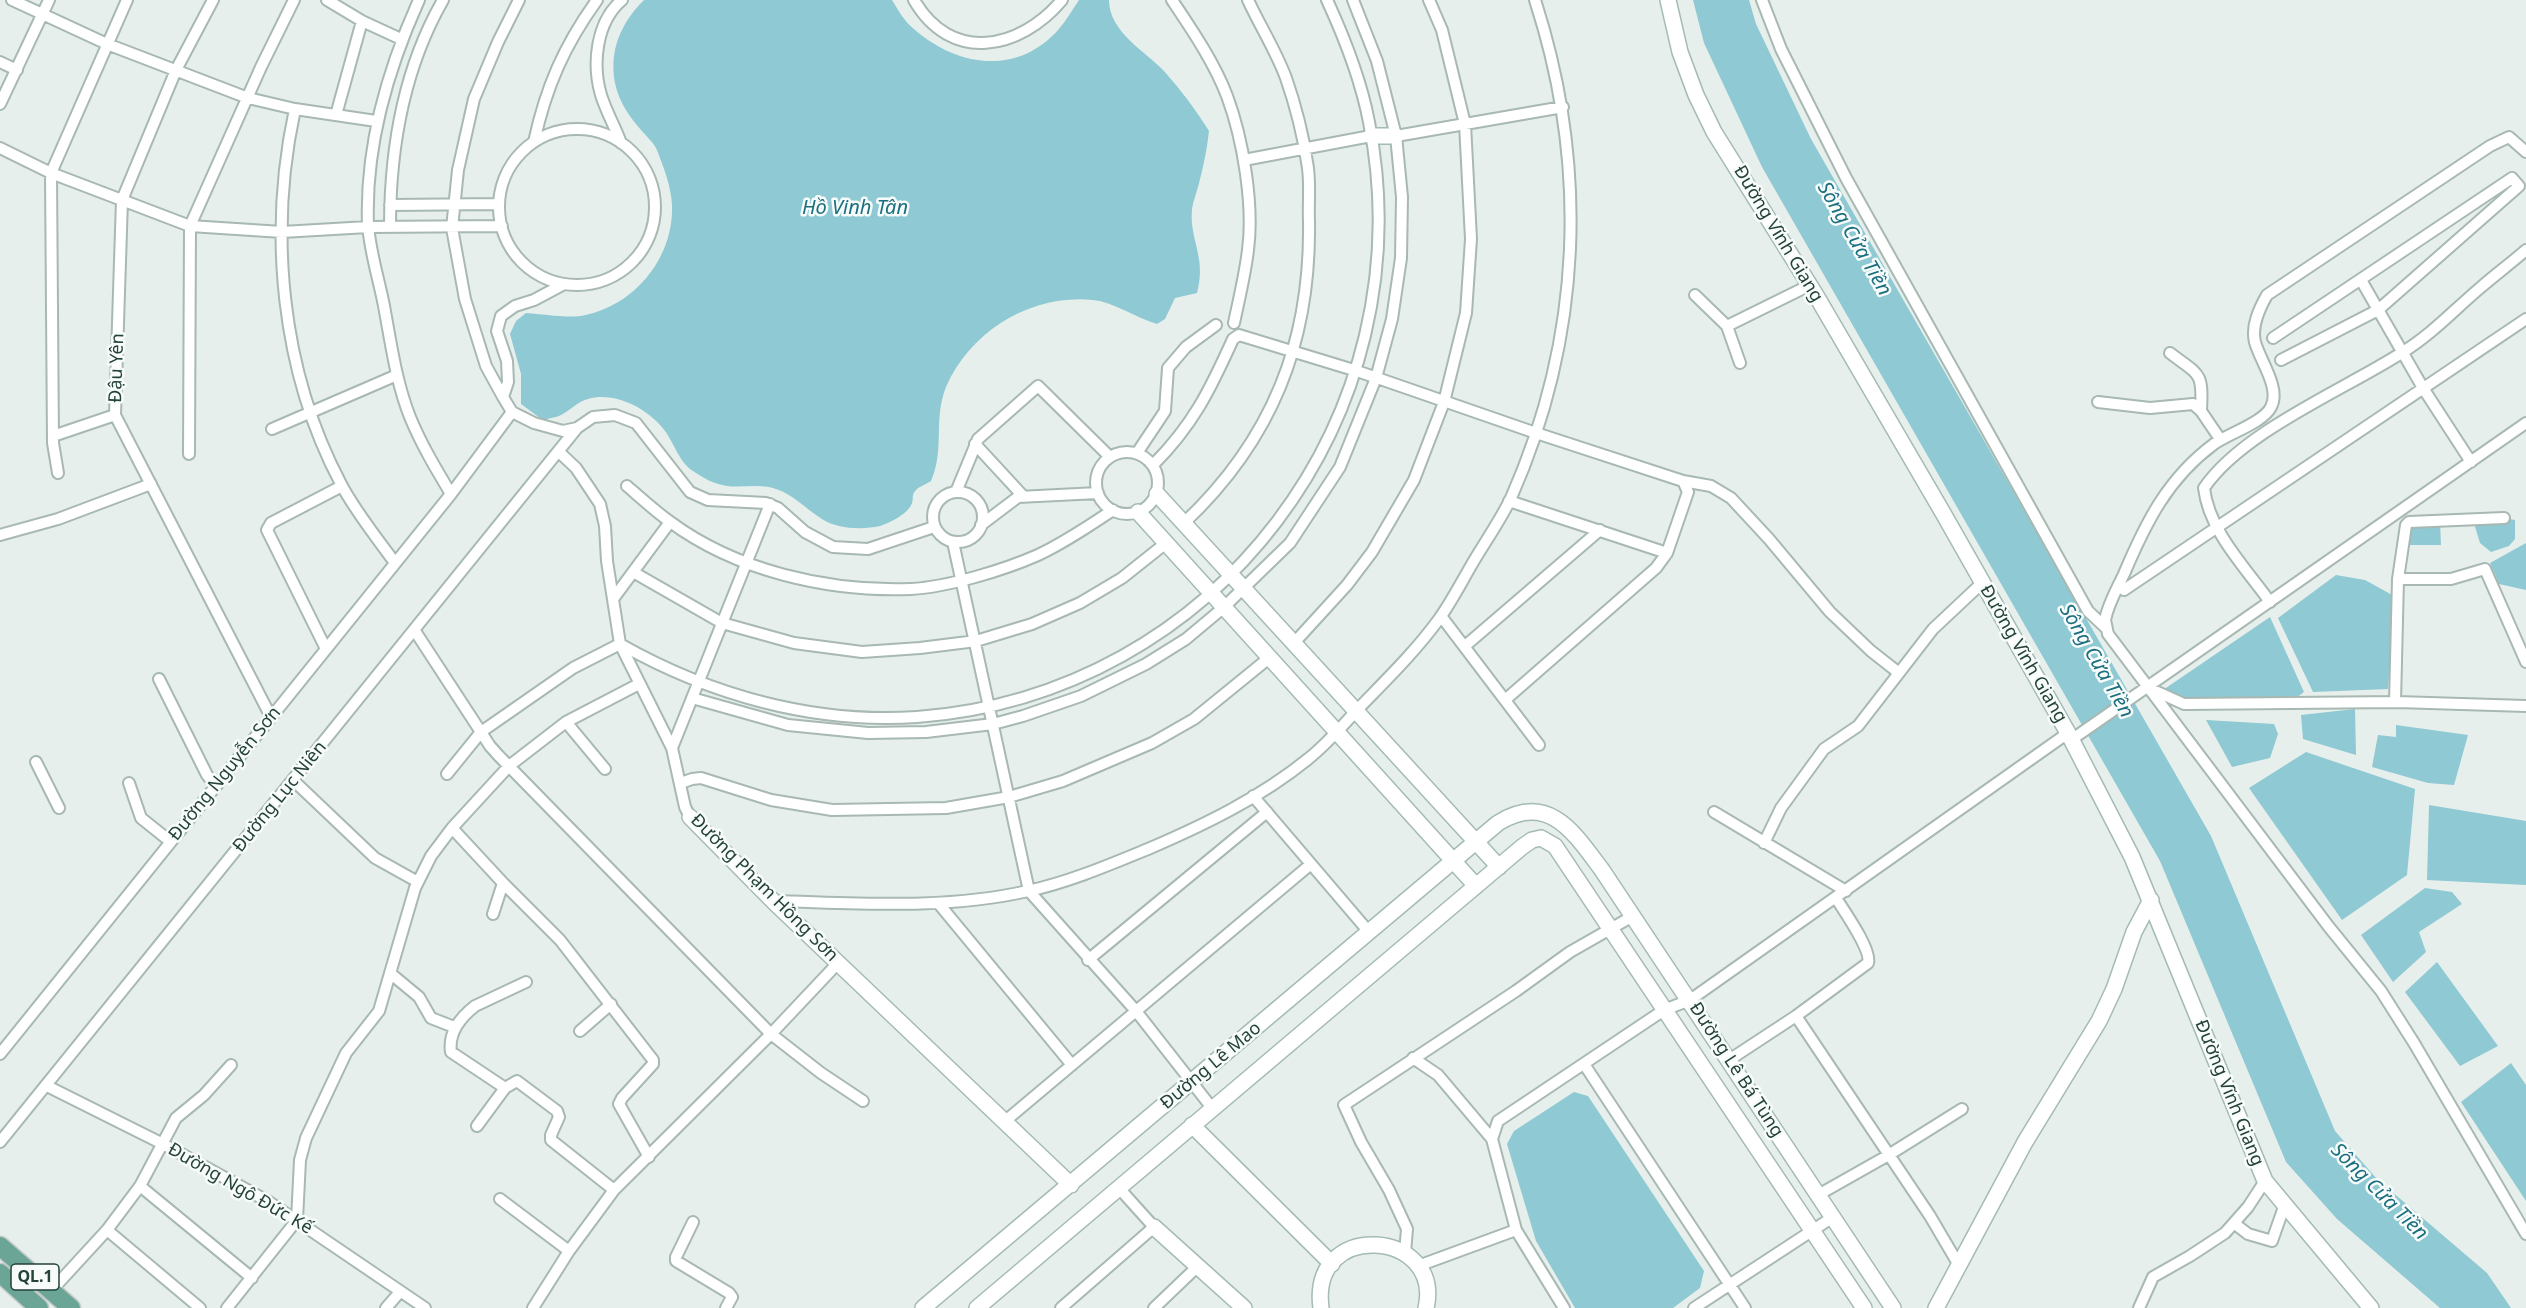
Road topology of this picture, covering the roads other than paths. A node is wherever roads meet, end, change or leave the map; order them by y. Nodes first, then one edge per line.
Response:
1 (12, 0) edge
2 (49, 0) edge
3 (127, 0) edge
4 (213, 0) edge
5 (294, 0) edge
6 (328, 0) edge
7 (418, 0) edge
8 (443, 0) edge
9 (519, 0) edge
10 (597, 0) edge
11 (622, 0) edge
12 (914, 0) edge
13 (1062, 0) edge
14 (1172, 0) edge
15 (1248, 0) edge
16 (1327, 0) edge
17 (1353, 0) edge
18 (1429, 0) edge
19 (1535, 0) edge
20 (1668, 0) edge
21 (1762, 0) edge
22 (414, 11) junction
23 (43, 14) junction
24 (432, 20) junction
25 (362, 21) junction
26 (401, 39) junction
27 (107, 44) junction
28 (0, 62) edge
29 (17, 70) junction
30 (176, 70) junction
31 (248, 98) junction
32 (0, 104) edge
33 (1563, 107) junction
34 (295, 109) junction
35 (336, 115) junction
36 (376, 121) junction
37 (1465, 124) junction
38 (1371, 136) junction
39 (1396, 136) junction
40 (534, 142) junction
41 (622, 143) junction
42 (0, 148) edge
43 (1304, 148) junction
44 (2526, 152) edge
45 (1244, 160) junction
46 (51, 173) junction
47 (122, 200) junction
48 (499, 204) junction
49 (390, 205) junction
50 (454, 206) junction
51 (190, 226) junction
52 (502, 226) junction
53 (368, 227) junction
54 (390, 227) junction
55 (452, 228) junction
56 (282, 232) junction
57 (2526, 250) edge
58 (2361, 280) junction
59 (564, 284) junction
60 (1810, 285) junction
61 (1695, 295) dead end
62 (2378, 310) junction
63 (2526, 319) edge
64 (1234, 323) dead end
65 (1216, 325) dead end
66 (1727, 326) junction
67 (2273, 338) dead end
68 (1293, 352) junction
69 (2403, 352) junction
70 (2170, 353) dead end
71 (2281, 360) dead end
72 (1740, 363) dead end
73 (1357, 371) junction
74 (397, 375) junction
75 (1376, 378) junction
76 (2423, 388) junction
77 (503, 397) junction
78 (1444, 402) junction
79 (2098, 402) dead end
80 (2201, 411) junction
81 (310, 412) junction
82 (512, 412) junction
83 (115, 415) junction
84 (2526, 423) edge
85 (577, 428) junction
86 (272, 429) dead end
87 (1536, 433) junction
88 (53, 436) junction
89 (2220, 439) junction
90 (975, 444) junction
91 (559, 452) junction
92 (1137, 453) junction
93 (189, 454) dead end
94 (1110, 457) junction
95 (2470, 462) junction
96 (1153, 465) junction
97 (58, 473) dead end
98 (1683, 481) junction
99 (151, 484) junction
100 (342, 486) junction
101 (627, 486) dead end
102 (957, 492) junction
103 (1098, 493) junction
104 (451, 494) junction
105 (1157, 494) junction
106 (1023, 496) junction
107 (1509, 501) junction
108 (770, 504) junction
109 (1113, 510) junction
110 (1138, 512) junction
111 (2504, 518) dead end
112 (670, 522) junction
113 (1184, 523) junction
114 (981, 525) junction
115 (934, 527) junction
116 (2216, 527) junction
117 (1599, 530) junction
118 (0, 535) edge
119 (952, 542) junction
120 (1166, 543) junction
121 (1667, 553) junction
122 (747, 562) junction
123 (395, 563) junction
124 (633, 572) junction
125 (1232, 575) junction
126 (2398, 579) junction
127 (962, 580) junction
128 (1982, 583) junction
129 (1243, 588) junction
130 (2124, 590) dead end
131 (1210, 593) junction
132 (614, 599) junction
133 (2270, 602) junction
134 (1223, 608) junction
135 (1441, 616) junction
136 (722, 623) junction
137 (2105, 627) junction
138 (415, 631) junction
139 (976, 641) junction
140 (1294, 643) junction
141 (620, 644) junction
142 (1465, 645) junction
143 (326, 649) junction
144 (1269, 658) junction
145 (2526, 662) edge
146 (1899, 673) junction
147 (159, 679) dead end
148 (699, 683) junction
149 (639, 684) junction
150 (2143, 690) junction
151 (692, 698) junction
152 (1505, 700) junction
153 (2395, 702) junction
154 (989, 706) junction
155 (2526, 706) edge
156 (1356, 711) junction
157 (271, 717) junction
158 (566, 722) junction
159 (993, 724) junction
160 (481, 732) junction
161 (1337, 733) junction
162 (2074, 735) junction
163 (1539, 745) dead end
164 (672, 748) junction
165 (36, 762) dead end
166 (509, 766) junction
167 (605, 769) dead end
168 (447, 774) dead end
169 (294, 781) junction
170 (129, 783) dead end
171 (681, 783) junction
172 (218, 784) junction
173 (1253, 796) junction
174 (1009, 797) junction
175 (59, 808) dead end
176 (1267, 812) junction
177 (1714, 812) dead end
178 (690, 817) joint
179 (1498, 823) joint
180 (452, 828) junction
181 (171, 842) junction
182 (1476, 842) junction
183 (1764, 843) junction
184 (1555, 846) joint
185 (1454, 861) junction
186 (1311, 864) junction
187 (1499, 867) junction
188 (418, 882) junction
189 (502, 884) junction
190 (1476, 886) junction
191 (1029, 891) junction
192 (1841, 894) junction
193 (2151, 900) junction
194 (774, 902) junction
195 (939, 904) junction
196 (493, 914) dead end
197 (1633, 916) junction
198 (1610, 929) junction
199 (1369, 932) junction
200 (1088, 960) junction
201 (838, 963) junction
202 (390, 973) junction
203 (526, 982) dead end
204 (1690, 1000) junction
205 (610, 1004) junction
206 (1664, 1010) junction
207 (1136, 1011) junction
208 (1796, 1017) junction
209 (454, 1027) junction
210 (580, 1031) dead end
211 (771, 1034) junction
212 (0, 1054) edge
213 (1413, 1058) junction
214 (1729, 1060) junction
215 (1584, 1064) junction
216 (231, 1065) dead end
217 (1072, 1065) junction
218 (1192, 1082) junction
219 (47, 1086) junction
220 (505, 1088) junction
221 (863, 1101) dead end
222 (1212, 1108) junction
223 (1962, 1109) dead end
224 (1004, 1122) junction
225 (1192, 1125) junction
226 (477, 1126) dead end
227 (1492, 1139) junction
228 (0, 1142) edge
229 (163, 1144) junction
230 (1887, 1156) junction
231 (649, 1157) junction
232 (2265, 1181) junction
233 (140, 1185) junction
234 (1071, 1185) junction
235 (1118, 1187) junction
236 (614, 1190) junction
237 (1818, 1195) junction
238 (500, 1199) dead end
239 (2285, 1204) junction
240 (1833, 1217) junction
241 (297, 1220) junction
242 (693, 1222) dead end
243 (2235, 1224) junction
244 (1154, 1227) junction
245 (107, 1230) junction
246 (1516, 1230) junction
247 (1812, 1232) junction
248 (2526, 1234) edge
249 (0, 1246) edge
250 (569, 1251) junction
251 (1405, 1253) junction
252 (1332, 1264) junction
253 (1198, 1266) junction
254 (1418, 1266) junction
255 (1960, 1267) junction
256 (0, 1273) edge
257 (252, 1278) junction
258 (1730, 1285) junction
259 (51, 1291) junction
260 (399, 1293) junction
261 (1240, 1307) edge
262 (39, 1308) edge
263 (71, 1308) edge
264 (200, 1308) edge
265 (227, 1308) edge
266 (386, 1308) edge
267 (425, 1308) edge
268 (534, 1308) edge
269 (726, 1308) edge
270 (923, 1308) edge
271 (977, 1308) edge
272 (1061, 1308) edge
273 (1154, 1308) edge
274 (1321, 1308) edge
275 (1426, 1308) edge
276 (1564, 1308) edge
277 (1694, 1308) edge
278 (1746, 1308) edge
279 (1864, 1308) edge
280 (1893, 1308) edge
281 (1936, 1308) edge
282 (2139, 1308) edge
283 (2371, 1308) edge

1 - 23 street
2 - 23 street
3 - 27 street
4 - 30 street, Đậu Yên
5 - 31 street
6 - 25 street
7 - 22 street
8 - 24 street
9 - 50 street
10 - 40 street
11 - 41 street
12 - 13 street
14 - 45 street
15 - 43 street
16 - 38 street
17 - 39 street
18 - 37 street
19 - 33 street
20 - 60 street, Đường Vĩnh Giang
21 - 137 street
22 - 24 street
22 - 26 street
23 - 27 street
23 - 29 street
24 - 49 street
25 - 26 street
25 - 35 street
26 - 36 street
27 - 30 street
27 - 46 street
28 - 29 street
29 - 32 street
30 - 31 street
30 - 47 street, Đậu Yên
31 - 34 street
31 - 51 street
33 - 37 street
33 - 87 street
34 - 35 street
34 - 56 street
35 - 36 street
36 - 53 street
37 - 39 street
37 - 78 street
38 - 39 street
38 - 43 street
38 - 73 street
39 - 75 street
40 - 41 street
40 - 48 street
41 - 59 street
42 - 46 street
43 - 45 street
43 - 68 street
44 - 89 street
45 - 64 street
46 - 47 street
46 - 88 street
47 - 51 street
47 - 83 street, Đậu Yên
48 - 50 street
48 - 52 street
49 - 50 street
49 - 54 street
50 - 55 street
51 - 56 street
51 - 93 street
52 - 55 street
52 - 59 street
53 - 54 street
53 - 56 street
53 - 74 street
54 - 55 street
55 - 77 street
56 - 81 street
57 - 69 street
58 - 62 street
58 - 62 street
58 - 67 street
59 - 77 street
60 - 66 street
60 - 128 street, Đường Vĩnh Giang
61 - 66 street
62 - 69 street
62 - 71 street
63 - 76 street
65 - 92 street
66 - 72 street
68 - 73 street
68 - 96 street
68 - 113 street
69 - 76 street
69 - 116 street
70 - 80 street
73 - 75 street
73 - 125 street
74 - 81 street
74 - 104 street
75 - 78 street
75 - 129 street
76 - 95 street
76 - 116 street
77 - 82 street
78 - 87 street
78 - 140 street
79 - 80 street
80 - 89 street
81 - 86 street
81 - 100 street
82 - 85 street
82 - 104 street, Đường Nguyễn Sơn
83 - 88 street
83 - 99 street, Đậu Yên
84 - 95 street
85 - 91 street, Đường Lục Niên
85 - 108 street
87 - 98 street
87 - 107 street
88 - 97 street
89 - 137 street
90 - 94 street
90 - 102 street
90 - 106 street
91 - 132 street, Đường Phạm Hồng Sơn
91 - 138 street, Đường Lục Niên
92 - 94 street
92 - 96 street
94 - 103 street
95 - 133 street
96 - 105 street
98 - 121 street
98 - 146 street
99 - 118 street
99 - 157 street, Đậu Yên
100 - 123 street
100 - 143 street
101 - 112 street
102 - 114 street
102 - 115 street
103 - 106 street
103 - 109 street
104 - 123 street, Đường Nguyễn Sơn
105 - 110 street
105 - 113 street
106 - 114 street
107 - 117 street
107 - 135 street
108 - 115 street
108 - 122 street
109 - 110 street
109 - 127 street
110 - 120 street
111 - 126 street
112 - 122 street
112 - 124 street
113 - 125 street
114 - 119 street
115 - 119 street
116 - 130 street
116 - 133 street
117 - 121 street
117 - 142 street
119 - 127 street
120 - 131 street
120 - 139 street
121 - 152 street
122 - 127 street
122 - 136 street
123 - 143 street, Đường Nguyễn Sơn
124 - 132 street
124 - 136 street
125 - 129 street
125 - 131 street
126 - 145 street
126 - 153 street
127 - 139 street
128 - 146 street
128 - 162 street, Đường Vĩnh Giang
129 - 134 street
129 - 140 street
131 - 134 street
131 - 154 street
132 - 141 street, Đường Phạm Hồng Sơn
133 - 150 street
134 - 144 street
134 - 159 street
135 - 142 street
135 - 156 street
136 - 139 street
136 - 148 street
137 - 150 street
138 - 160 street
138 - 169 street, Đường Lục Niên
139 - 154 street
140 - 156 street
141 - 148 street
141 - 149 street, Đường Phạm Hồng Sơn
141 - 160 street
142 - 152 street
143 - 157 street, Đường Nguyễn Sơn
144 - 161 street
144 - 174 street
146 - 183 street
147 - 172 street
148 - 151 street
148 - 154 street
149 - 158 street
149 - 164 street, Đường Phạm Hồng Sơn
150 - 153 street
150 - 162 street
150 - 248 street
151 - 159 street
151 - 164 street
152 - 163 street
153 - 155 street
154 - 159 street
156 - 161 street
156 - 182 street
157 - 172 street, Đường Nguyễn Sơn
158 - 166 street
158 - 167 street
159 - 174 street
160 - 166 street
160 - 168 street
161 - 173 street
161 - 185 street
162 - 192 street
162 - 193 street, Đường Vĩnh Giang
164 - 171 street, Đường Phạm Hồng Sơn
165 - 175 street
166 - 180 street
166 - 211 street
169 - 188 street
169 - 219 street, Đường Lục Niên
170 - 181 street
171 - 174 street
171 - 178 street, Đường Phạm Hồng Sơn
172 - 181 street, Đường Nguyễn Sơn
173 - 176 street
173 - 191 street
174 - 191 street
176 - 186 street
176 - 200 street
177 - 183 street
178 - 194 street, Đường Phạm Hồng Sơn
179 - 182 street, Đường Lê Mao
179 - 197 street, Đường Lê Bá Tùng
180 - 188 street
180 - 189 street
181 - 212 street, Đường Nguyễn Sơn
182 - 185 street, Đường Lê Mao
182 - 187 street
183 - 192 street
184 - 187 street, Đường Lê Mao
184 - 198 street, Đường Lê Bá Tùng
185 - 190 street
185 - 199 street, Đường Lê Mao
186 - 199 street
186 - 207 street
187 - 190 street, Đường Lê Mao
188 - 202 street
189 - 196 street
189 - 205 street
190 - 222 street, Đường Lê Mao
191 - 195 street
191 - 200 street
192 - 204 street
192 - 208 street
193 - 232 street, Đường Vĩnh Giang
193 - 255 street
194 - 195 street
194 - 201 street, Đường Phạm Hồng Sơn
195 - 217 street
197 - 198 street
197 - 204 street, Đường Lê Bá Tùng
198 - 206 street, Đường Lê Bá Tùng
198 - 213 street
199 - 218 street, Đường Lê Mao
200 - 207 street
201 - 211 street
201 - 224 street, Đường Phạm Hồng Sơn
202 - 209 street
202 - 241 street
203 - 209 street
204 - 206 street
204 - 214 street, Đường Lê Bá Tùng
205 - 210 street
205 - 231 street
206 - 215 street
206 - 247 street, Đường Lê Bá Tùng
207 - 217 street
207 - 218 street
208 - 214 street
208 - 230 street
209 - 220 street
211 - 221 street
211 - 231 street
213 - 227 street
213 - 251 street
214 - 237 street, Đường Lê Bá Tùng
215 - 227 street
215 - 258 street
216 - 229 street
217 - 224 street
218 - 222 street
218 - 234 street, Đường Lê Mao
219 - 228 street, Đường Lục Niên
219 - 229 street, Đường Ngô Đức Kế
220 - 226 street
220 - 236 street
222 - 225 street, Đường Lê Mao
223 - 230 street
224 - 234 street, Đường Phạm Hồng Sơn
225 - 235 street, Đường Lê Mao
225 - 252 street
227 - 246 street
229 - 233 street
229 - 241 street, Đường Ngô Đức Kế
230 - 237 street
230 - 255 street
231 - 236 street
232 - 239 street, Đường Vĩnh Giang
232 - 243 street
233 - 245 street
233 - 257 street
234 - 270 street, Đường Lê Mao
235 - 244 street
235 - 271 street, Đường Lê Mao
236 - 250 street
237 - 240 street, Đường Lê Bá Tùng
238 - 250 street
239 - 243 street
239 - 283 street, Đường Vĩnh Giang
240 - 247 street
240 - 280 street, Đường Lê Bá Tùng
241 - 257 street
241 - 260 street, Đường Ngô Đức Kế
242 - 269 street
243 - 282 street
244 - 253 street
244 - 272 street
245 - 259 street
245 - 264 street
246 - 254 street
246 - 276 street
247 - 258 street
247 - 279 street, Đường Lê Bá Tùng
249 - 259 main road, QL.1
250 - 268 street
251 - 252 street
251 - 254 street
252 - 274 street
253 - 261 street
253 - 273 street
254 - 275 street
255 - 281 street
256 - 262 main road, QL.1
257 - 265 street
258 - 277 street
258 - 278 street
259 - 263 main road, QL.1
260 - 266 street
260 - 267 street, Đường Ngô Đức Kế

